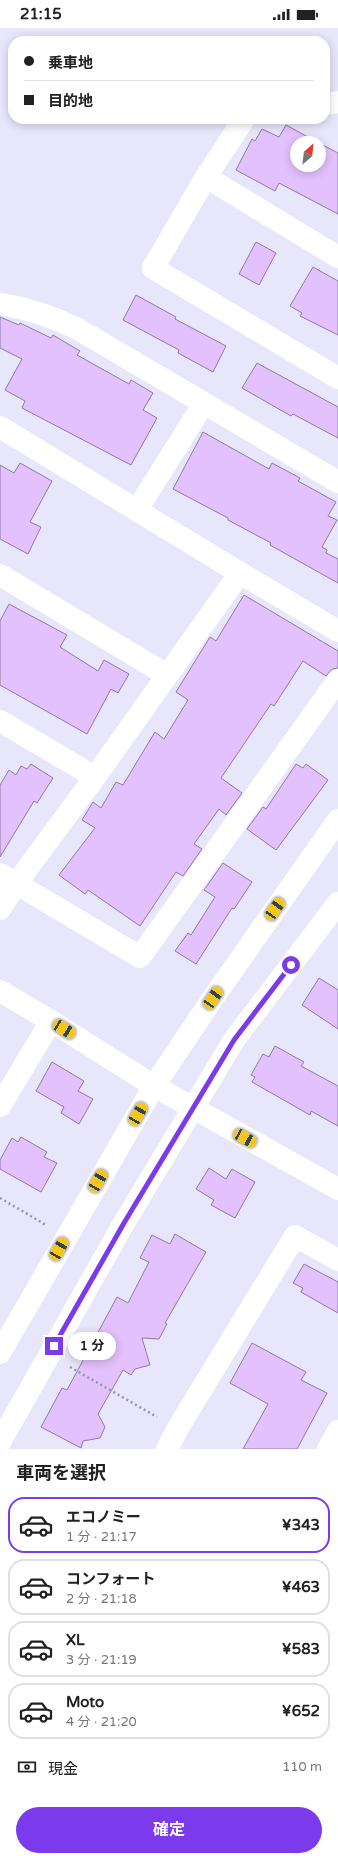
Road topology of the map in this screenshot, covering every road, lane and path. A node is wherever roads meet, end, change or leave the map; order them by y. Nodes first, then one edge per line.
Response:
1 (241, 124) edge
2 (206, 177) junction
3 (338, 257) edge
4 (0, 304) edge
5 (338, 378) edge
6 (204, 403) junction
7 (0, 427) edge
8 (338, 482) edge
9 (138, 510) junction
10 (240, 573) junction
11 (0, 575) edge
12 (338, 631) edge
13 (167, 675) junction
14 (338, 680) edge
15 (0, 721) edge
16 (95, 777) junction
17 (338, 820) edge
18 (8, 879) edge
19 (338, 903) edge
20 (0, 909) edge
21 (0, 991) edge
22 (51, 1021) junction
23 (154, 1086) junction
24 (0, 1106) edge
25 (192, 1108) junction
26 (338, 1189) edge
27 (0, 1198) edge
28 (48, 1226) dead end
29 (338, 1260) edge
30 (0, 1353) edge
31 (69, 1366) dead end
32 (178, 1428) junction
33 (338, 1431) edge
34 (0, 1442) edge
35 (167, 1449) edge
36 (328, 1449) edge

1 - 2 street
2 - 3 street
2 - 5 street
4 - 6 street
6 - 8 street
6 - 9 street
7 - 9 street
9 - 10 street
10 - 12 street
10 - 13 street
11 - 13 street
13 - 16 street
14 - 18 street
15 - 16 street
16 - 18 street
17 - 23 street
18 - 20 street
19 - 25 street
21 - 22 street
22 - 23 street
22 - 24 street
23 - 25 street
23 - 30 street
25 - 26 street
25 - 34 street
27 - 28 path
29 - 32 street
31 - 32 path
32 - 35 street
33 - 36 street

